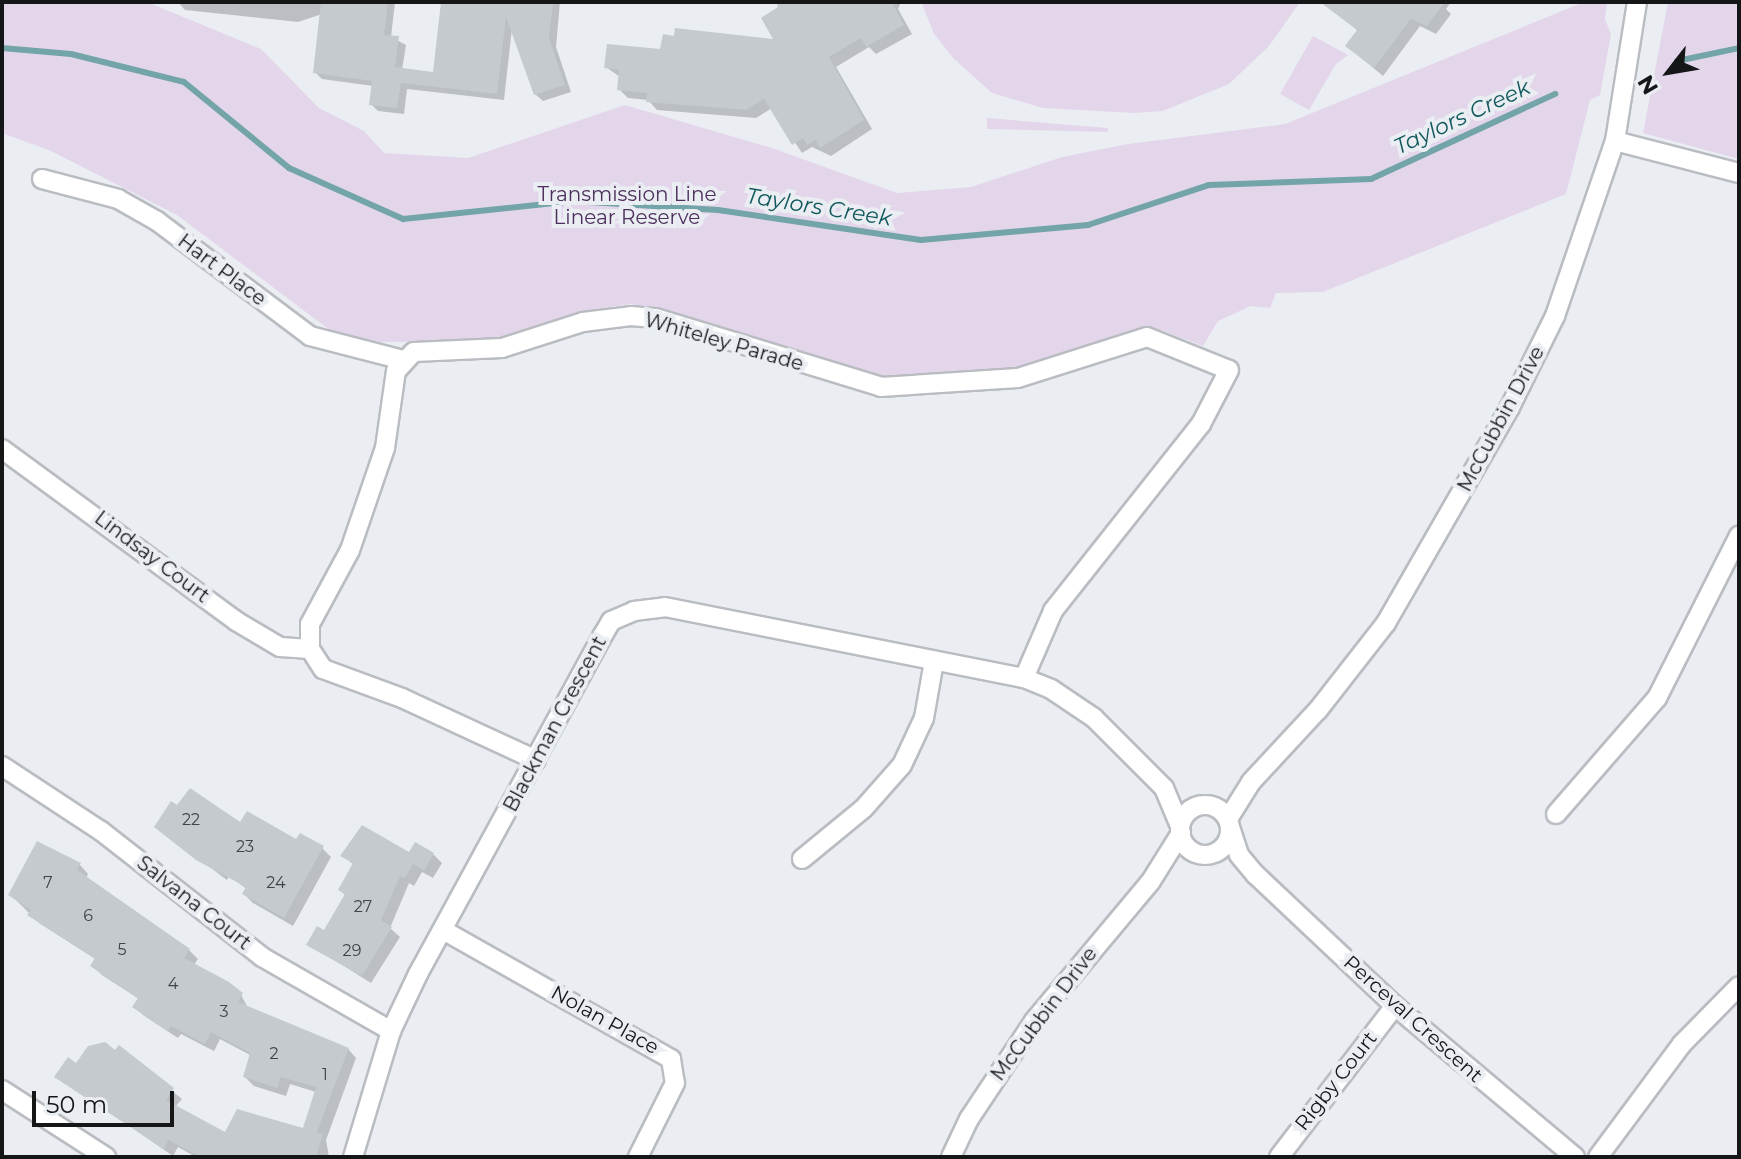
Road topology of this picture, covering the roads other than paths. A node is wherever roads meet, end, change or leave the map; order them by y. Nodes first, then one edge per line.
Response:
1 (1637, 2) edge
2 (1615, 141) junction
3 (1739, 173) edge
4 (42, 179) dead end
5 (403, 360) junction
6 (2, 449) edge
7 (1739, 536) edge
8 (310, 649) junction
9 (934, 661) junction
10 (1024, 678) junction
11 (536, 760) junction
12 (2, 766) edge
13 (1251, 782) junction
14 (1164, 788) junction
15 (1208, 805) junction
16 (1556, 814) dead end
17 (1229, 823) junction
18 (1180, 830) junction
19 (1203, 854) junction
20 (802, 859) dead end
21 (1256, 875) junction
22 (1151, 881) junction
23 (443, 930) junction
24 (1739, 986) edge
25 (1395, 1006) junction
26 (391, 1031) junction
27 (2, 1090) edge
28 (106, 1157) edge
29 (353, 1157) edge
30 (638, 1157) edge
31 (951, 1157) edge
32 (1279, 1157) edge
33 (1575, 1157) edge
34 (1598, 1157) edge

1 - 2 street, McCubbin Drive
2 - 3 street
2 - 13 street, McCubbin Drive
4 - 5 street, Hart Place
5 - 8 street
5 - 10 street, Whiteley Parade
6 - 8 street, Lindsay Court
7 - 16 street
8 - 11 street
9 - 10 street, Blackman Crescent
9 - 11 street, Blackman Crescent
9 - 20 street
10 - 14 street, Blackman Crescent
11 - 23 street, Blackman Crescent
12 - 26 street, Salvana Court
13 - 15 street, McCubbin Drive
13 - 17 street, McCubbin Drive
14 - 15 street, Blackman Crescent
14 - 18 street, Blackman Crescent
15 - 17 street
15 - 18 street
17 - 19 street
17 - 21 street, Perceval Crescent
18 - 19 street
18 - 22 street, McCubbin Drive
19 - 21 street, Perceval Crescent
19 - 22 street, McCubbin Drive
21 - 25 street, Perceval Crescent
22 - 31 street, McCubbin Drive
23 - 26 street, Blackman Crescent
23 - 30 street, Nolan Place
24 - 34 street
25 - 32 street, Rigby Court
25 - 33 street, Perceval Crescent
26 - 29 street, Blackman Crescent
27 - 28 street

